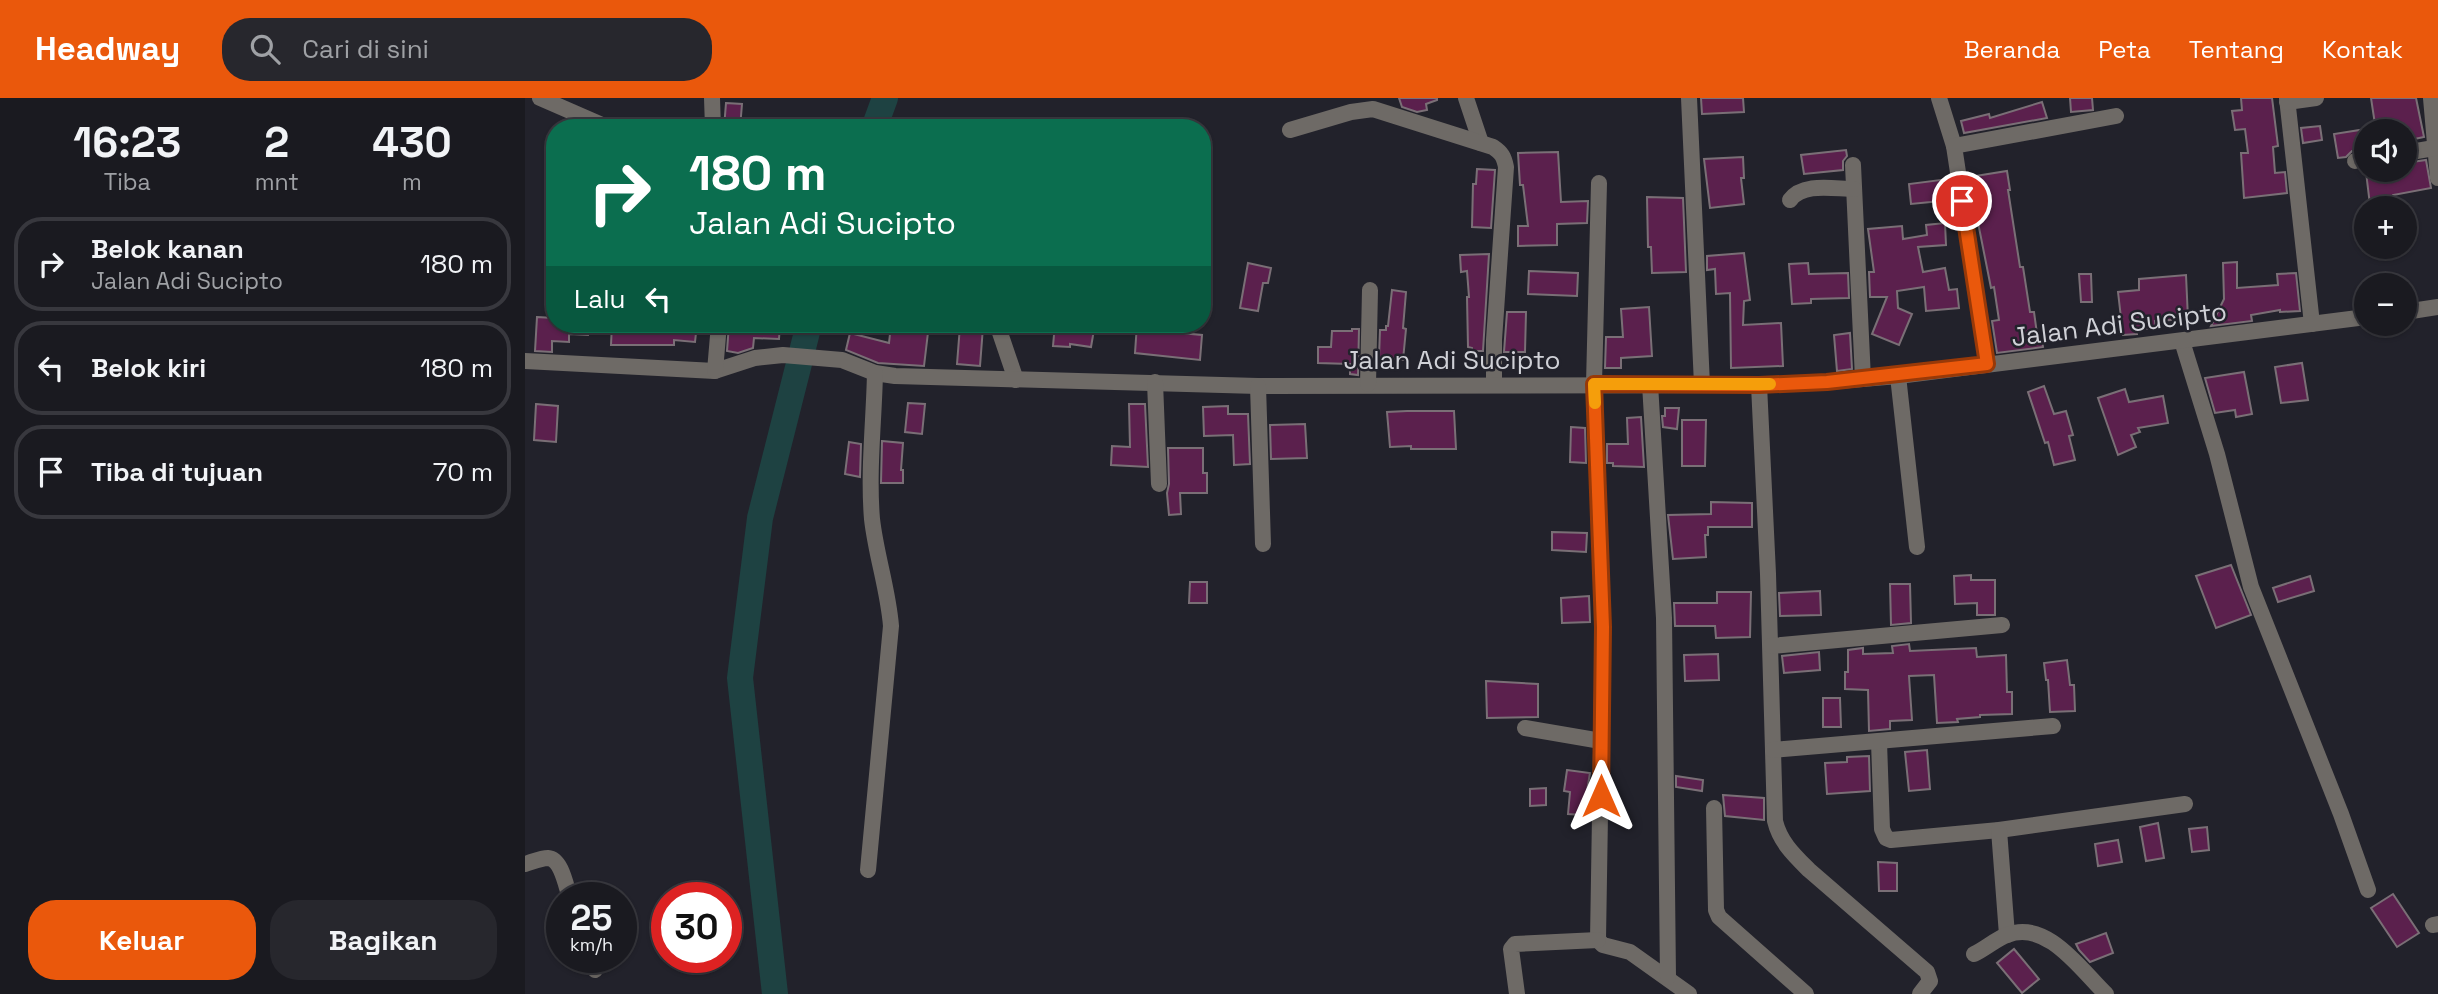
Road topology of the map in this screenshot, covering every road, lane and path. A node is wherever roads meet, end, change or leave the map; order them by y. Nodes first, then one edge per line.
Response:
1 (540, 98) edge
2 (712, 98) edge
3 (1466, 98) edge
4 (1689, 98) edge
5 (1939, 98) edge
6 (2316, 98) edge
7 (2431, 98) edge
8 (2287, 100) edge
9 (1371, 103) edge
10 (2116, 116) dead end
11 (588, 119) edge
12 (713, 119) edge
13 (1290, 130) dead end
14 (1481, 143) junction
15 (1954, 146) junction
16 (2434, 148) junction
17 (2417, 151) edge
18 (1853, 165) dead end
19 (2438, 178) edge
20 (1599, 183) dead end
21 (1854, 189) junction
22 (1790, 200) dead end
23 (1370, 290) dead end
24 (2438, 307) edge
25 (2417, 310) edge
26 (2354, 319) edge
27 (2312, 324) junction
28 (718, 333) edge
29 (1000, 333) edge
30 (2182, 341) junction
31 (525, 361) edge
32 (1987, 364) junction
33 (715, 370) junction
34 (875, 373) junction
35 (1898, 376) junction
36 (1863, 379) junction
37 (1016, 380) junction
38 (1155, 382) junction
39 (1368, 384) junction
40 (1494, 384) junction
41 (1594, 384) junction
42 (1650, 384) junction
43 (1702, 385) junction
44 (1759, 385) junction
45 (1258, 386) junction
46 (1160, 484) dead end
47 (1263, 544) dead end
48 (1917, 547) dead end
49 (2002, 625) dead end
50 (1771, 646) junction
51 (2053, 726) dead end
52 (1525, 728) dead end
53 (1601, 741) junction
54 (1878, 742) junction
55 (1773, 750) junction
56 (2185, 804) dead end
57 (1714, 808) dead end
58 (1999, 830) junction
59 (525, 863) edge
60 (867, 870) dead end
61 (564, 882) edge
62 (2368, 890) dead end
63 (2007, 935) junction
64 (1598, 940) junction
65 (1974, 954) dead end
66 (1668, 977) junction
67 (1517, 994) edge
68 (1689, 994) edge
69 (1806, 994) edge
70 (1920, 994) edge
71 (2106, 994) edge

1 - 11 street
2 - 12 street
3 - 14 street
4 - 43 street
5 - 15 street
6 - 8 street
7 - 16 street
8 - 27 street
9 - 13 street
9 - 14 street
10 - 15 street
14 - 40 street
15 - 32 street
16 - 17 street
16 - 19 street
18 - 21 street
20 - 41 street
21 - 22 street
21 - 36 street
23 - 39 street
24 - 25 street
26 - 27 street, Jalan Adi Sucipto
27 - 30 street, Jalan Adi Sucipto
28 - 33 street
29 - 37 street
30 - 32 street, Jalan Adi Sucipto
30 - 62 street
31 - 33 street, Jalan Adi Sucipto
32 - 35 street, Jalan Adi Sucipto
33 - 34 street, Jalan Adi Sucipto
34 - 37 street, Jalan Adi Sucipto
34 - 60 street
35 - 36 street, Jalan Adi Sucipto
35 - 48 street
36 - 44 street, Jalan Adi Sucipto
37 - 38 street, Jalan Adi Sucipto
38 - 45 street, Jalan Adi Sucipto
38 - 46 street
39 - 40 street, Jalan Adi Sucipto
39 - 45 street, Jalan Adi Sucipto
40 - 41 street, Jalan Adi Sucipto
41 - 42 street, Jalan Adi Sucipto
41 - 53 street
42 - 43 street, Jalan Adi Sucipto
42 - 66 street
43 - 44 street, Jalan Adi Sucipto
44 - 50 street
45 - 47 street
49 - 50 street
50 - 55 street
51 - 54 street
52 - 53 street
53 - 64 street
54 - 55 street
54 - 58 street
55 - 70 street
56 - 58 street
57 - 69 street
58 - 63 street
59 - 61 street
63 - 65 street
63 - 71 street
64 - 66 street
64 - 67 street
66 - 68 street

